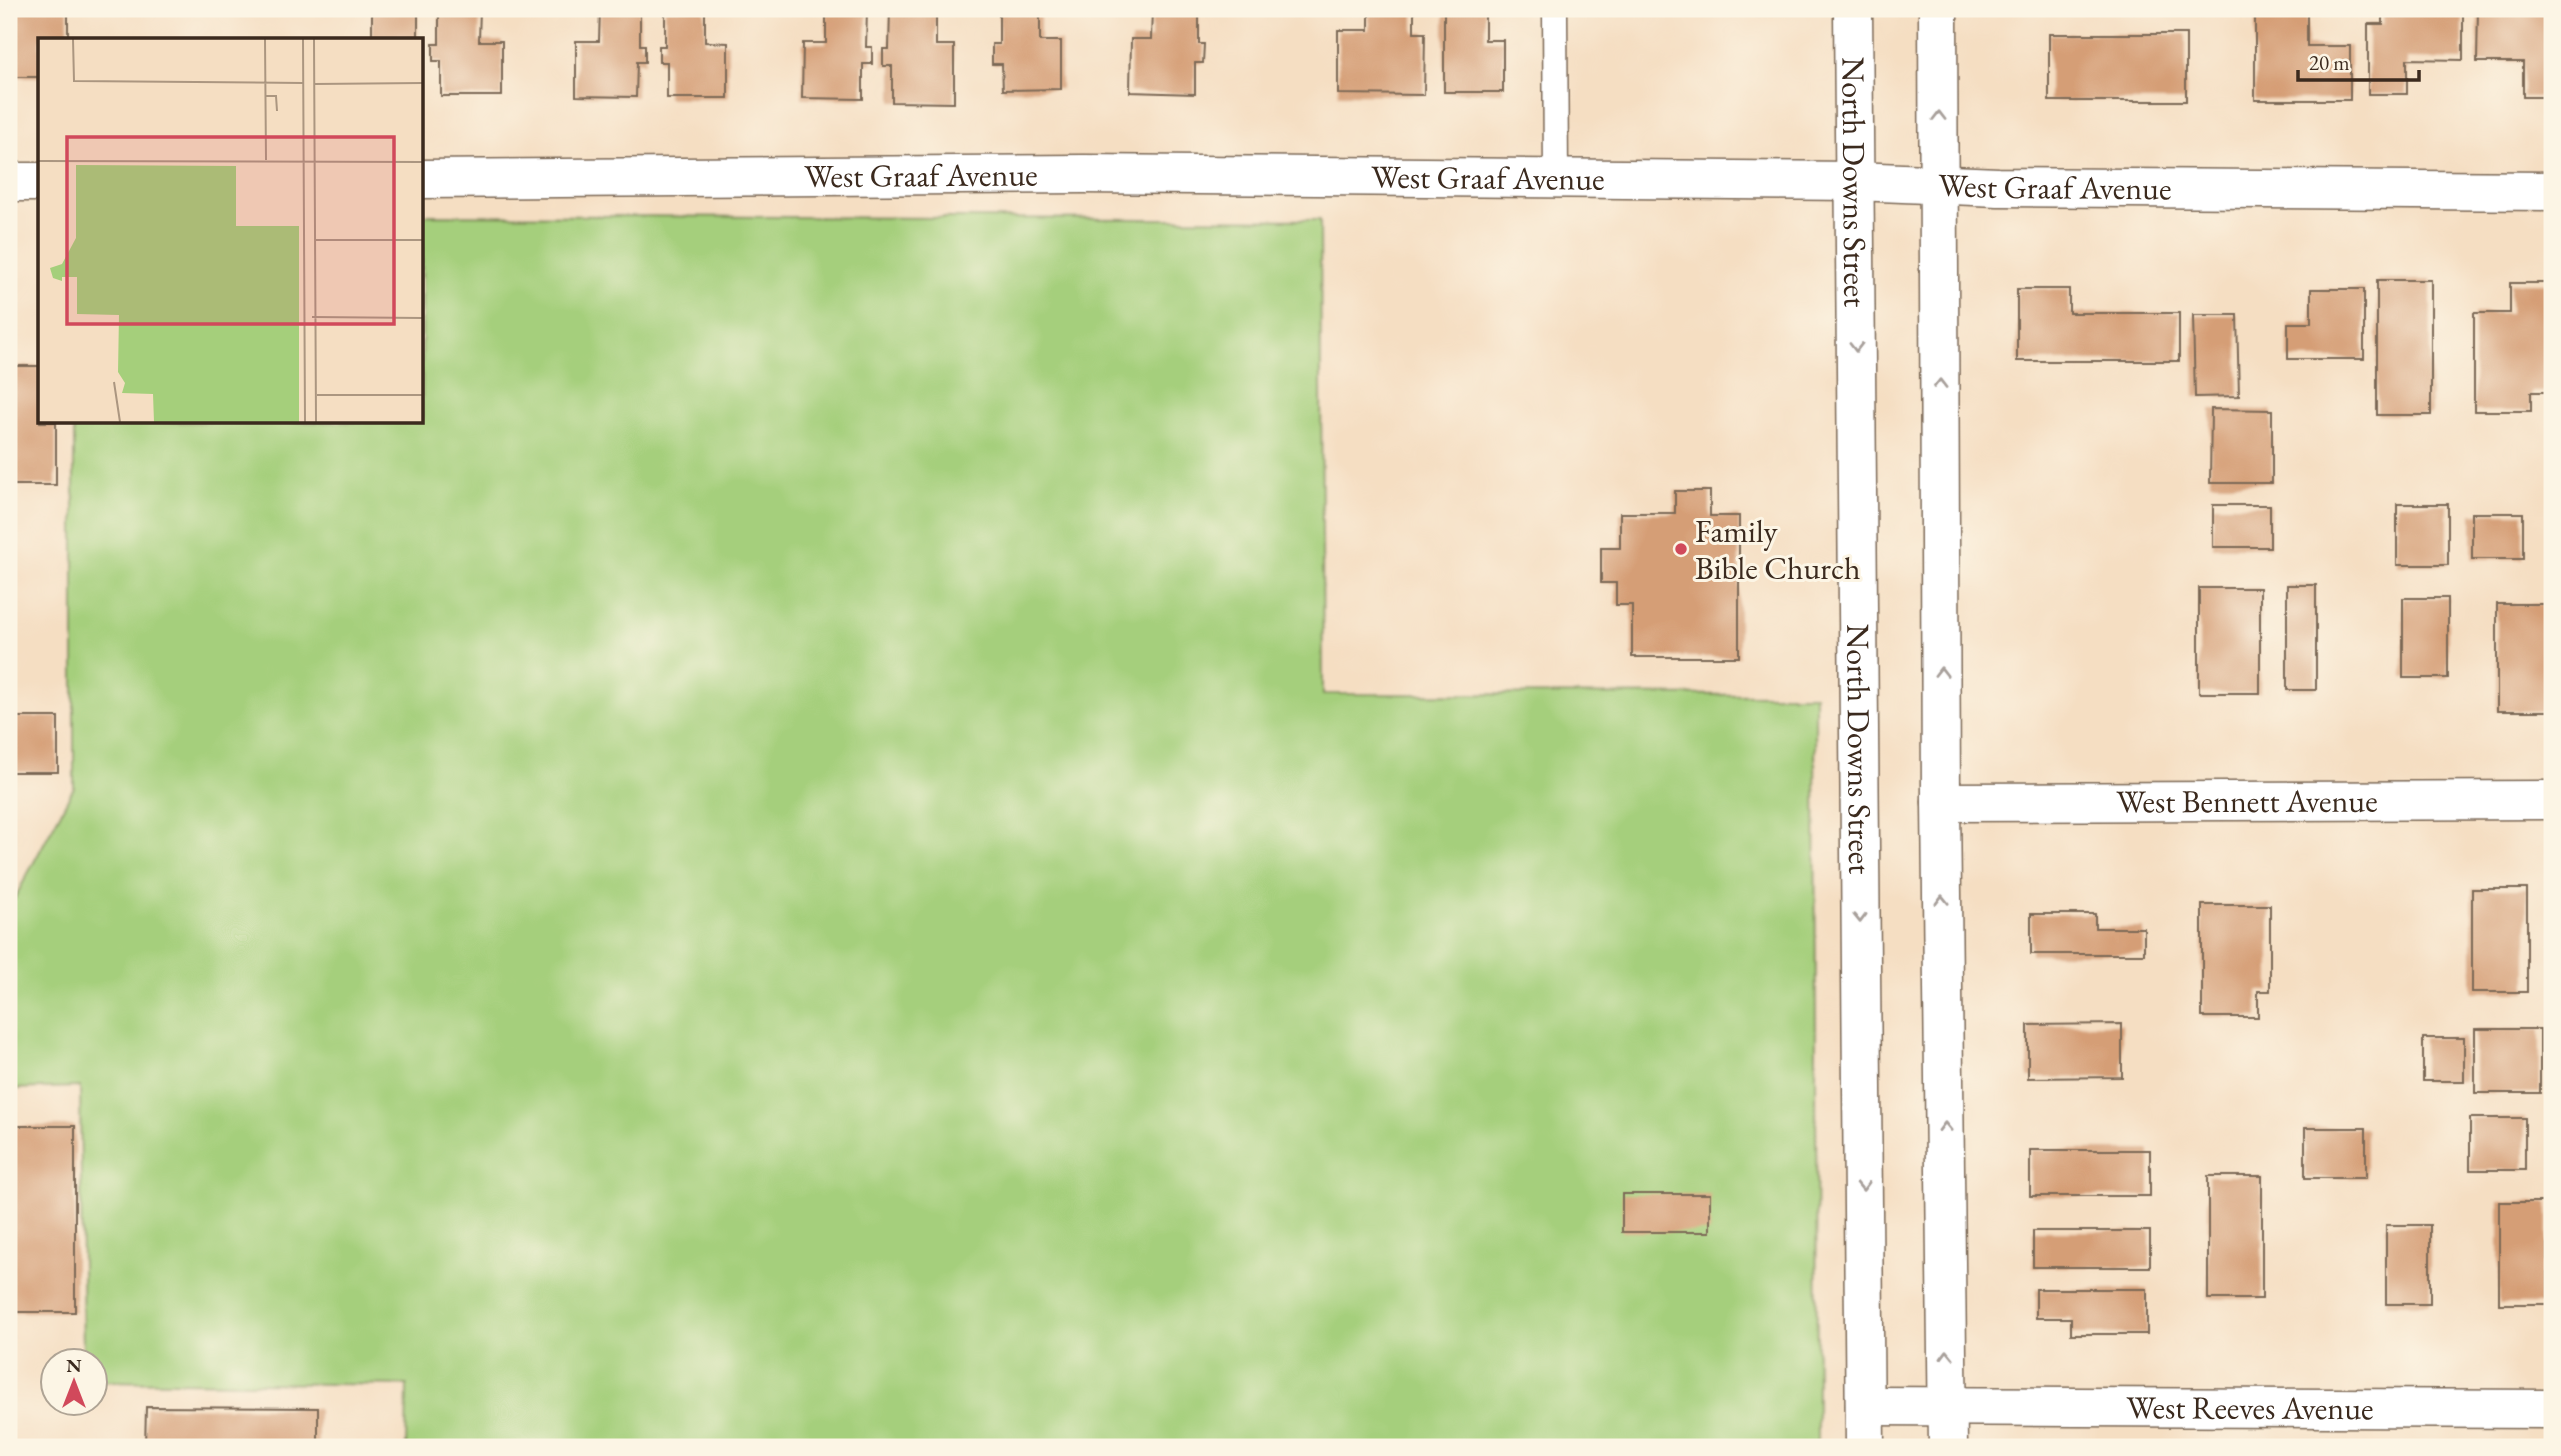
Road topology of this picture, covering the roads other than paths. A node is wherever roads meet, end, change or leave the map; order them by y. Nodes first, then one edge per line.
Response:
1 (1555, 9) edge
2 (1853, 9) edge
3 (1938, 9) edge
4 (1556, 178) junction
5 (424, 179) edge
6 (1855, 181) junction
7 (38, 182) edge
8 (9, 183) edge
9 (1939, 184) junction
10 (2552, 191) edge
11 (2552, 800) edge
12 (1941, 802) junction
13 (1865, 1406) junction
14 (1948, 1406) junction
15 (2552, 1409) edge
16 (1865, 1447) edge
17 (1948, 1447) edge

1 - 4 lane
2 - 6 street, North Downs Street
9 -> 3 street
4 - 5 street, West Graaf Avenue
4 - 6 street, West Graaf Avenue
6 - 9 street, West Graaf Avenue
6 -> 13 street, North Downs Street
7 - 8 street
9 - 10 street, West Graaf Avenue
12 -> 9 street
11 - 12 street, West Bennett Avenue
14 -> 12 street
13 - 14 street, West Reeves Avenue
13 - 16 street, North Downs Street
14 - 15 street, West Reeves Avenue
14 - 17 street

